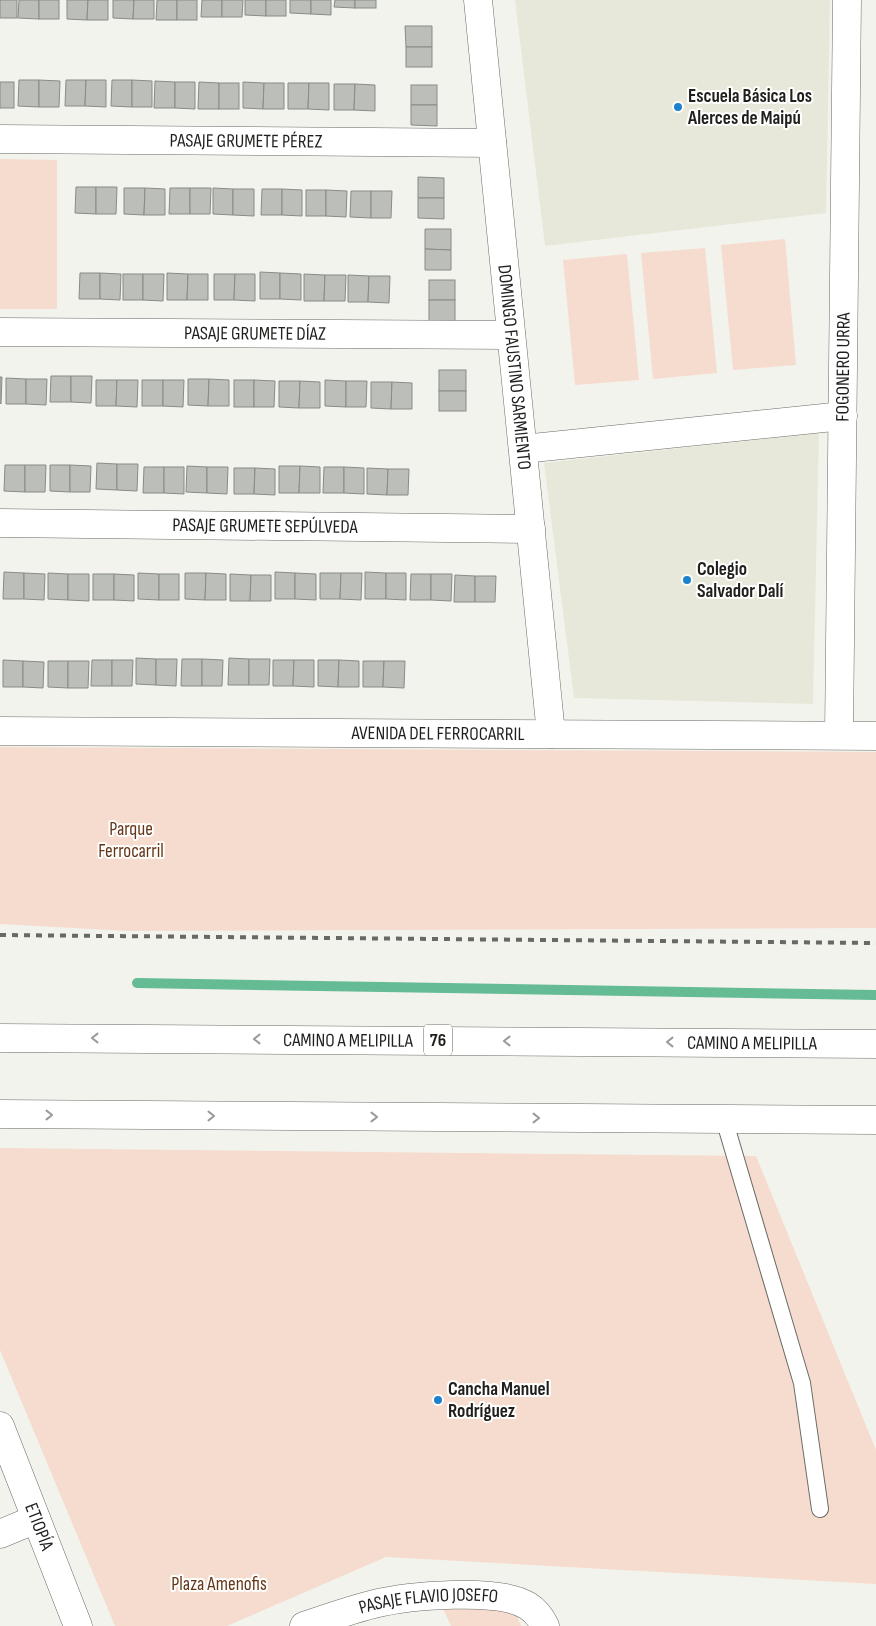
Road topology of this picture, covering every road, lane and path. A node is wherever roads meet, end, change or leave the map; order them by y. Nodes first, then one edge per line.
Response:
1 (478, 0) edge
2 (847, 0) edge
3 (0, 140) edge
4 (492, 143) junction
5 (0, 332) edge
6 (511, 335) junction
7 (843, 416) junction
8 (523, 449) junction
9 (0, 523) edge
10 (531, 528) junction
11 (0, 731) edge
12 (551, 734) junction
13 (839, 735) junction
14 (876, 736) edge
15 (0, 1038) edge
16 (876, 1044) edge
17 (0, 1114) edge
18 (724, 1119) junction
19 (876, 1120) edge
20 (0, 1426) edge
21 (820, 1509) dead end
22 (36, 1519) junction
23 (0, 1534) edge
24 (545, 1625) edge
25 (78, 1626) edge
26 (304, 1626) edge

1 - 4 street, DOMINGO FAUSTINO SARMIENTO
2 - 7 street, FOGONERO URRA
3 - 4 street, PASAJE GRUMETE PÉREZ
4 - 6 street, DOMINGO FAUSTINO SARMIENTO
5 - 6 street, PASAJE GRUMETE DÍAZ
6 - 8 street, DOMINGO FAUSTINO SARMIENTO
7 - 8 street
7 - 13 street, FOGONERO URRA
8 - 10 street, DOMINGO FAUSTINO SARMIENTO
9 - 10 street, PASAJE GRUMETE SEPÚLVEDA
10 - 12 street, DOMINGO FAUSTINO SARMIENTO
11 - 12 street, AVENIDA DEL FERROCARRIL
12 - 13 street, AVENIDA DEL FERROCARRIL
13 - 14 street, AVENIDA DEL FERROCARRIL
16 -> 15 street, CAMINO A MELIPILLA / 76
17 -> 18 street
18 - 19 street
18 - 21 lane
20 - 22 street, ETIOPÍA
22 - 23 street
22 - 25 street, ETIOPÍA
24 - 26 street, PASAJE FLAVIO JOSEFO

